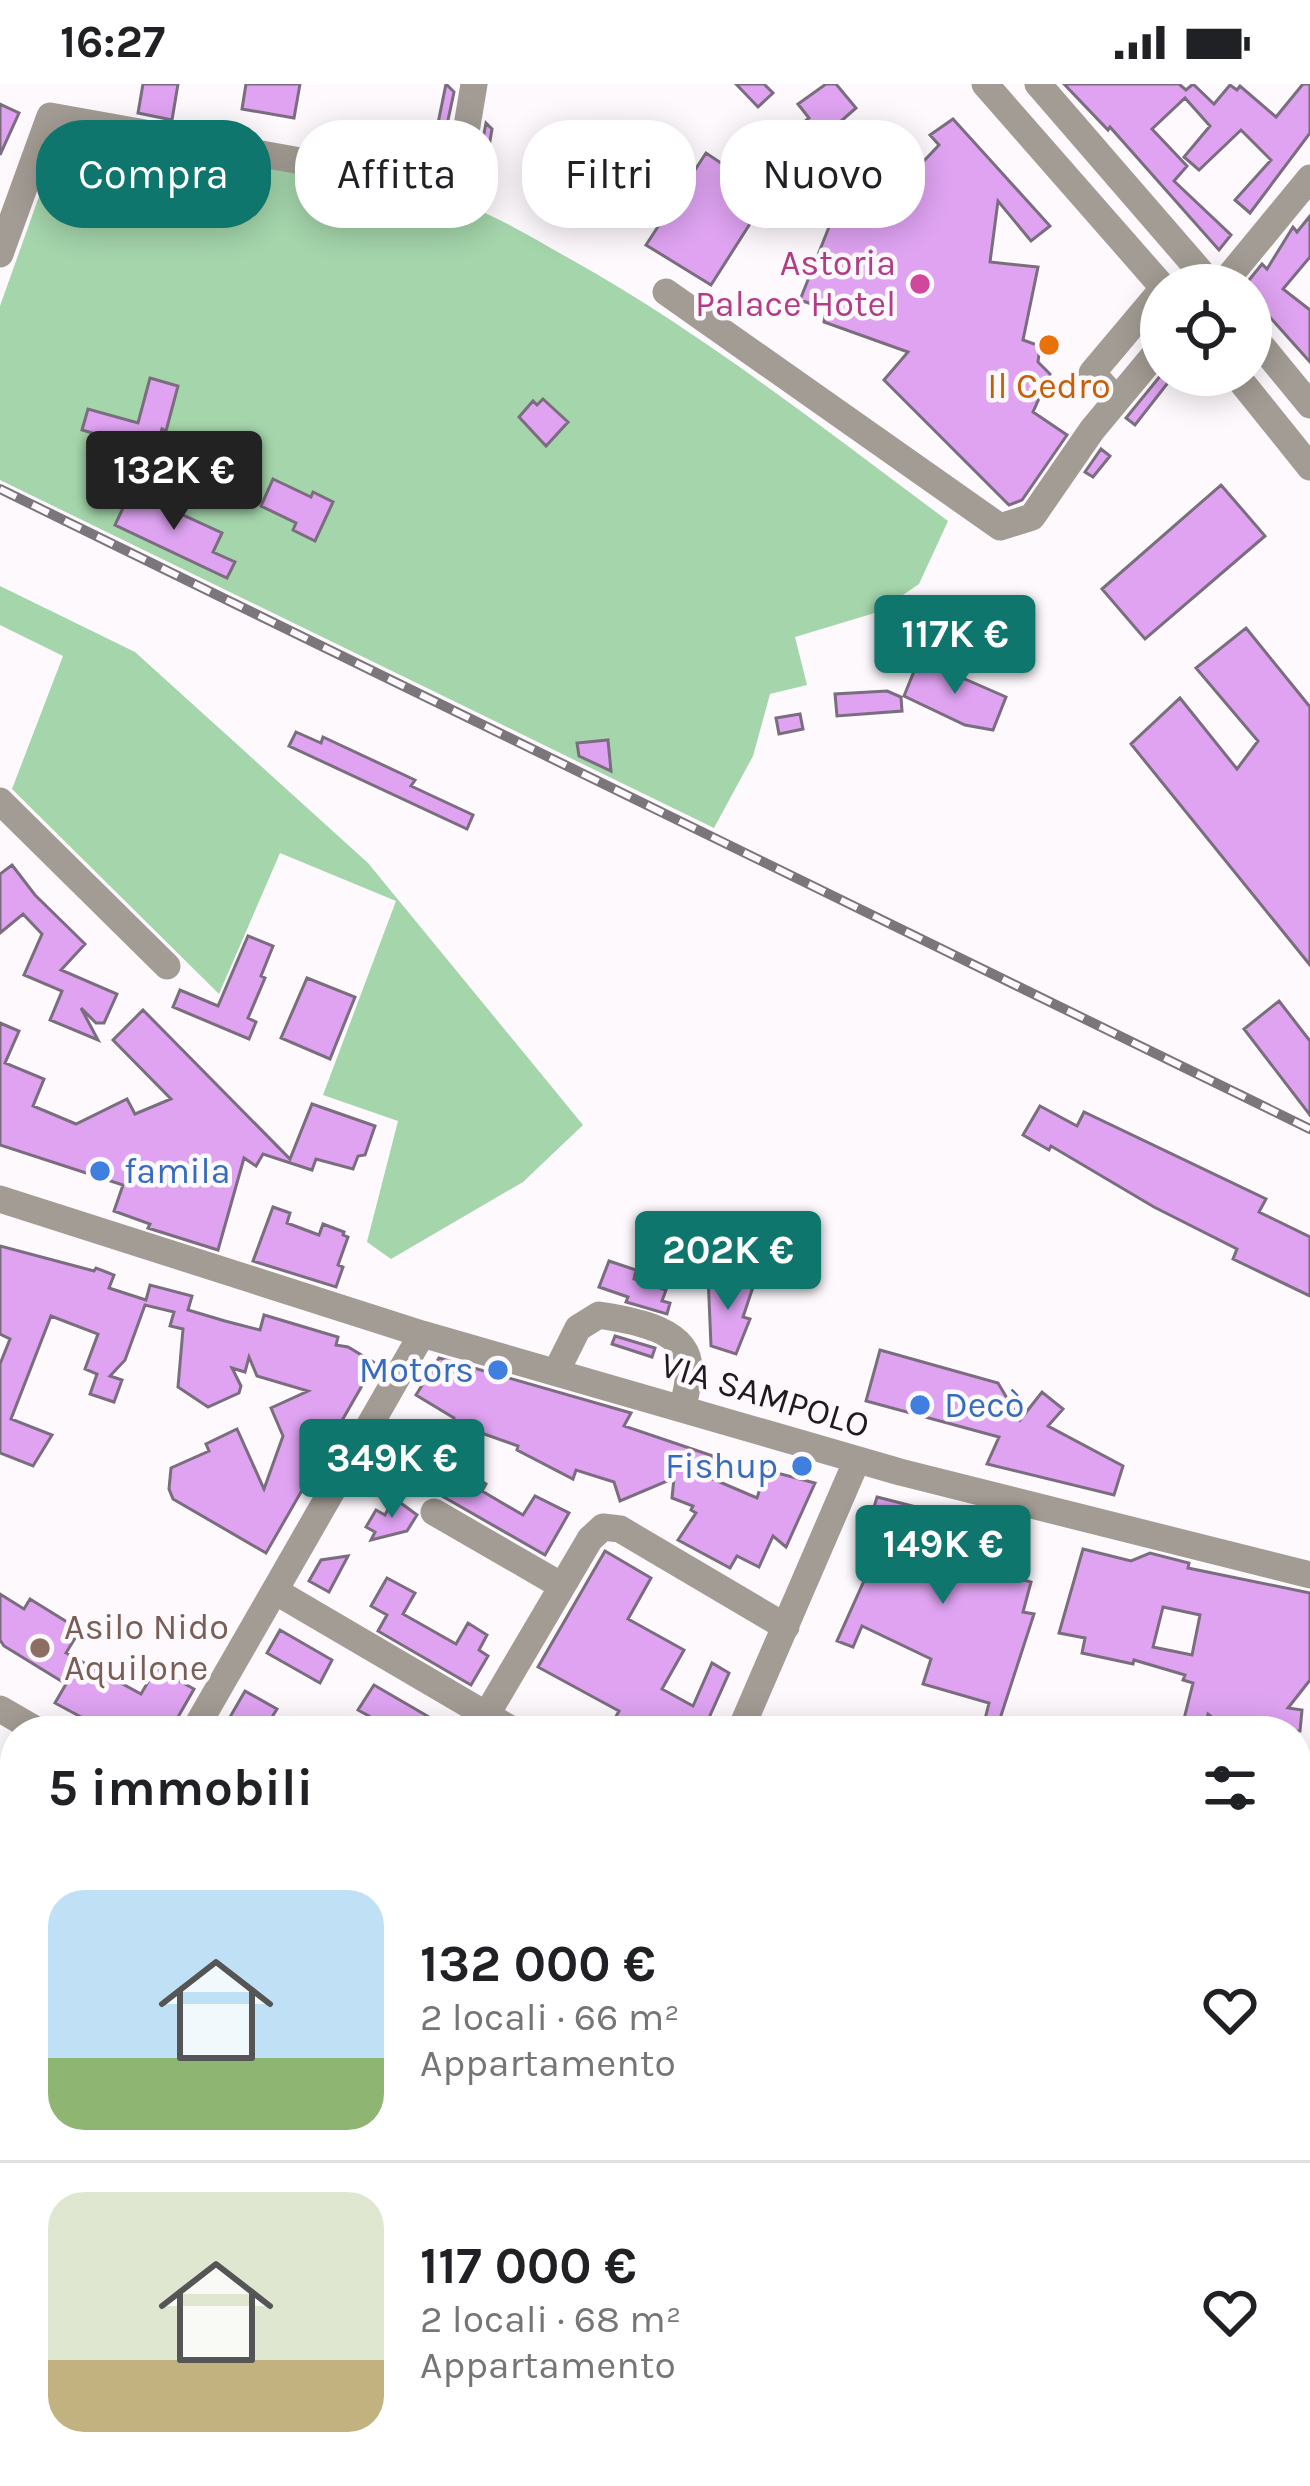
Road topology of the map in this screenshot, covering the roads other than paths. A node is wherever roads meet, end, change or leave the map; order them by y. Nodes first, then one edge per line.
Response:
1 (474, 84) edge
2 (985, 84) edge
3 (1038, 84) edge
4 (1310, 178) edge
5 (0, 254) edge
6 (1140, 264) edge
7 (1194, 264) edge
8 (1239, 264) edge
9 (666, 292) dead end
10 (1140, 314) edge
11 (1272, 359) edge
12 (1140, 372) edge
13 (1252, 396) edge
14 (1117, 400) junction
15 (1310, 405) edge
16 (1310, 466) edge
17 (0, 801) edge
18 (167, 966) dead end
19 (0, 1198) edge
20 (422, 1334) junction
21 (557, 1370) junction
22 (682, 1408) junction
23 (857, 1460) junction
24 (434, 1512) dead end
25 (1310, 1575) edge
26 (562, 1586) junction
27 (274, 1591) junction
28 (786, 1627) junction
29 (203, 1716) edge
30 (470, 1716) edge
31 (485, 1716) edge
32 (747, 1716) edge

1 - 5 street
2 - 6 street
3 - 7 street
4 - 8 street
9 - 14 street
10 - 14 street
11 - 15 street
12 - 14 street
13 - 16 street
17 - 18 street
19 - 20 street, VIA SAMPOLO
20 - 21 street, VIA SAMPOLO
20 - 27 street
21 - 22 street, VIA SAMPOLO
21 - 22 street
22 - 23 street, VIA SAMPOLO
23 - 25 street, VIA SAMPOLO
23 - 28 street
24 - 26 street
26 - 28 street
26 - 31 street
27 - 29 street
27 - 30 street
28 - 32 street

